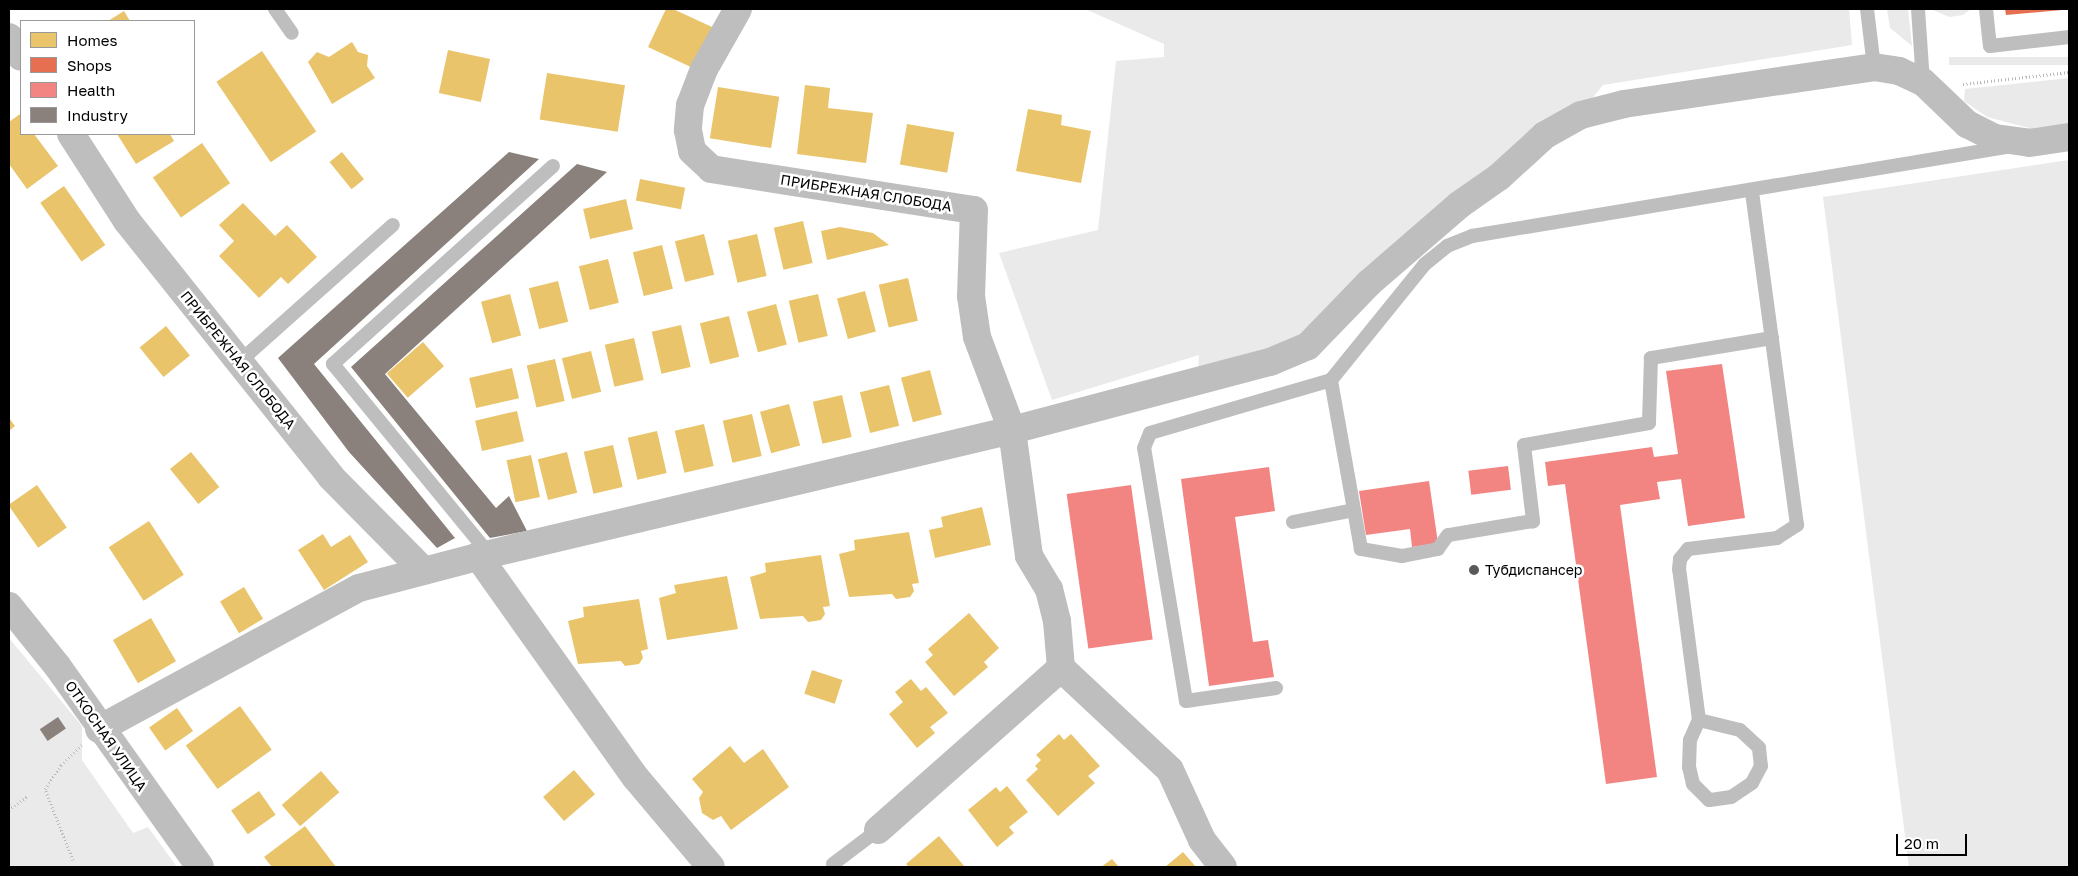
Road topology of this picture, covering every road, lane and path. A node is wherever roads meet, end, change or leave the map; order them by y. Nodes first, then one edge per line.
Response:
1 (275, 9) edge
2 (738, 9) edge
3 (1867, 9) edge
4 (1918, 9) edge
5 (1986, 9) edge
6 (292, 32) dead end
7 (9, 37) edge
8 (2069, 38) edge
9 (20, 55) edge
10 (1874, 67) junction
11 (2069, 72) edge
12 (1926, 85) junction
13 (72, 135) edge
14 (2069, 137) edge
15 (2029, 143) junction
16 (553, 166) dead end
17 (1752, 190) junction
18 (393, 225) dead end
19 (1772, 338) junction
20 (239, 362) junction
21 (1331, 380) junction
22 (1012, 430) junction
23 (1354, 510) junction
24 (1293, 522) dead end
25 (484, 555) junction
26 (424, 570) junction
27 (9, 606) edge
28 (1061, 668) junction
29 (1276, 688) dead end
30 (1699, 720) junction
31 (99, 729) junction
32 (28, 795) dead end
33 (9, 810) edge
34 (878, 830) joint
35 (73, 860) dead end
36 (833, 864) dead end
37 (200, 867) edge
38 (711, 867) edge
39 (1223, 867) edge

1 - 6 lane
2 - 22 street, ПРИБРЕЖНАЯ СЛОБОДА
3 - 10 lane
4 - 12 lane
5 - 8 lane
7 - 9 street
10 - 12 street
10 - 22 street
11 - 12 path
12 - 15 street
13 - 20 street, ПРИБРЕЖНАЯ СЛОБОДА
14 - 15 street
15 - 17 lane
16 - 25 lane
17 - 19 lane
17 - 21 lane
18 - 20 lane
19 - 23 lane
19 - 30 lane
20 - 26 street, ПРИБРЕЖНАЯ СЛОБОДА
21 - 23 lane
21 - 29 lane
22 - 25 street
22 - 28 street
23 - 24 lane
25 - 26 street
25 - 38 street
26 - 31 street
27 - 31 street, ОТКОСНАЯ УЛИЦА
28 - 34 street
28 - 39 street
30 - 30 lane
31 - 35 path
31 - 37 street, ОТКОСНАЯ УЛИЦА
32 - 33 path
34 - 36 lane

